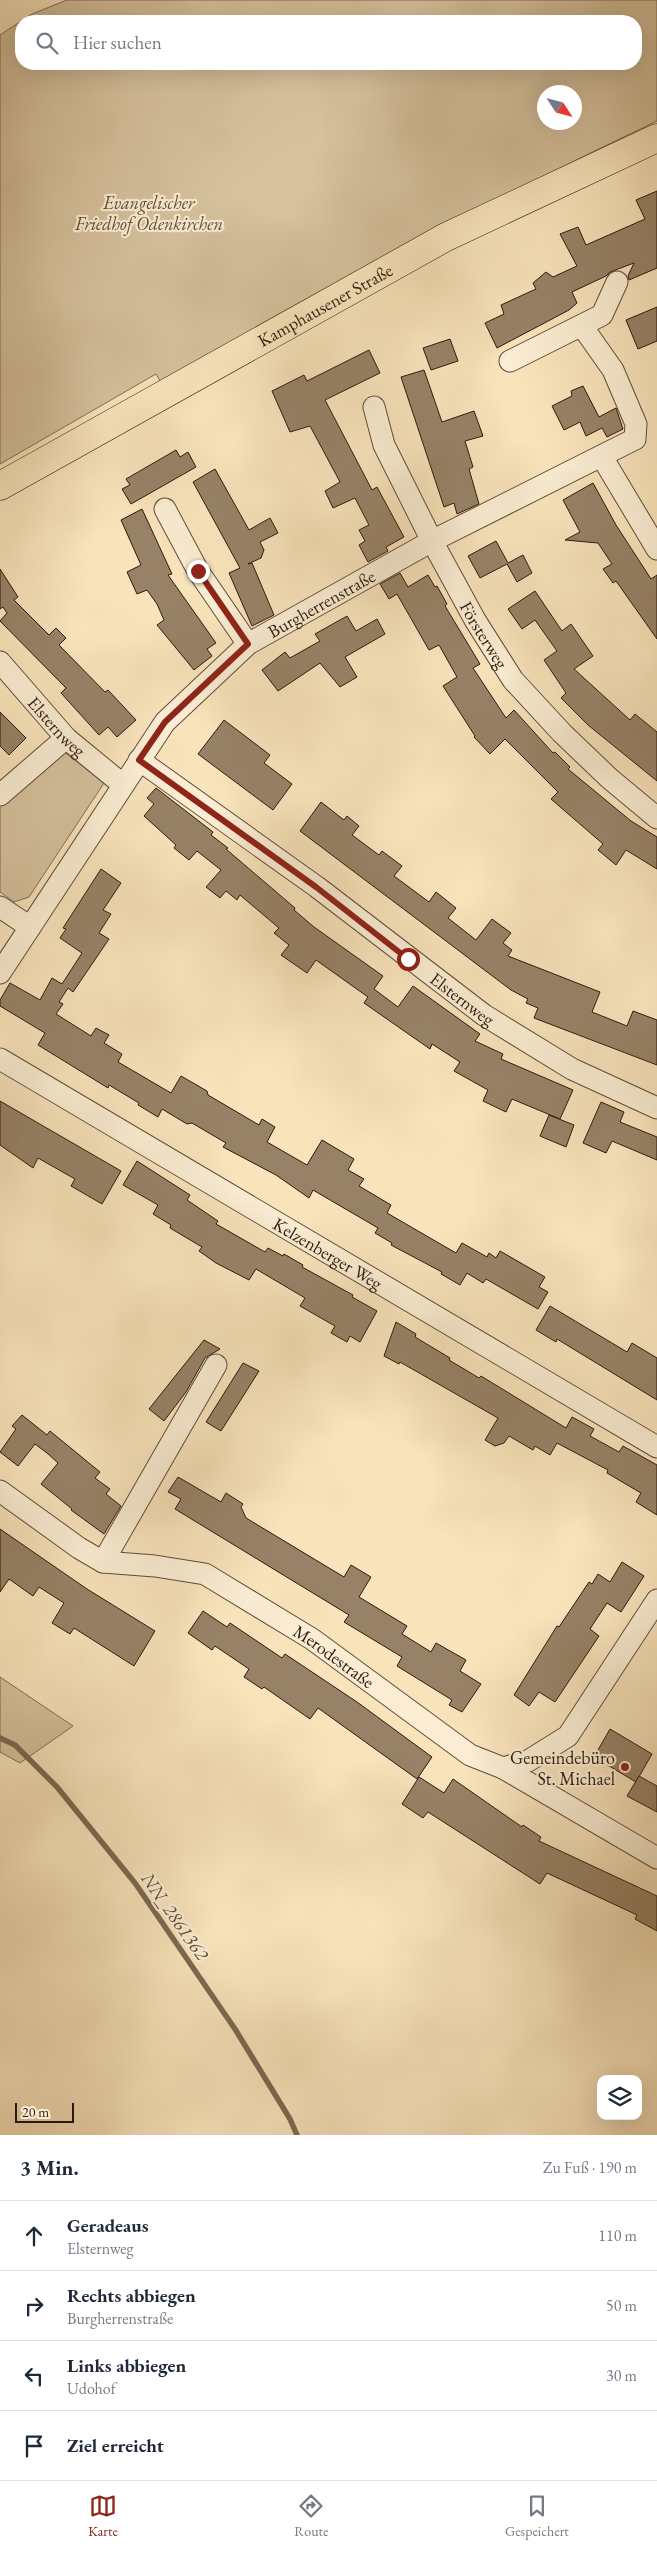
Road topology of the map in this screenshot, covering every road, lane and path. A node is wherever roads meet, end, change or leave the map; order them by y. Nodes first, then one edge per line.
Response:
1 (657, 138) edge
2 (617, 282) dead end
3 (582, 326) junction
4 (510, 361) dead end
5 (374, 407) dead end
6 (602, 457) junction
7 (0, 486) edge
8 (165, 510) dead end
9 (432, 541) junction
10 (657, 550) edge
11 (248, 644) junction
12 (0, 662) edge
13 (66, 738) junction
14 (139, 760) junction
15 (122, 784) junction
16 (0, 795) edge
17 (657, 818) edge
18 (0, 907) edge
19 (30, 927) junction
20 (0, 973) edge
21 (0, 1060) edge
22 (657, 1108) edge
23 (216, 1365) dead end
24 (657, 1447) edge
25 (0, 1491) edge
26 (103, 1562) junction
27 (657, 1600) edge
28 (503, 1768) junction
29 (657, 1858) edge

1 - 7 main road, Kamphausener Straße
2 - 3 street
3 - 4 street
3 - 6 street, Burgherrenstraße
5 - 9 street, Försterweg
6 - 9 street, Burgherrenstraße
6 - 10 street
8 - 11 street
9 - 11 street, Burgherrenstraße
9 - 17 street, Försterweg
11 - 14 street, Burgherrenstraße
12 - 13 street, Elsternweg
13 - 15 street, Elsternweg
13 - 16 street
14 - 15 street, Burgherrenstraße
14 - 22 street, Elsternweg
15 - 19 street, Burgherrenstraße
18 - 19 street
19 - 20 street, Burgherrenstraße
21 - 24 street, Kelzenberger Weg
23 - 26 street
25 - 26 street, Merodestraße
26 - 28 street, Merodestraße
27 - 28 street
28 - 29 street, Merodestraße

